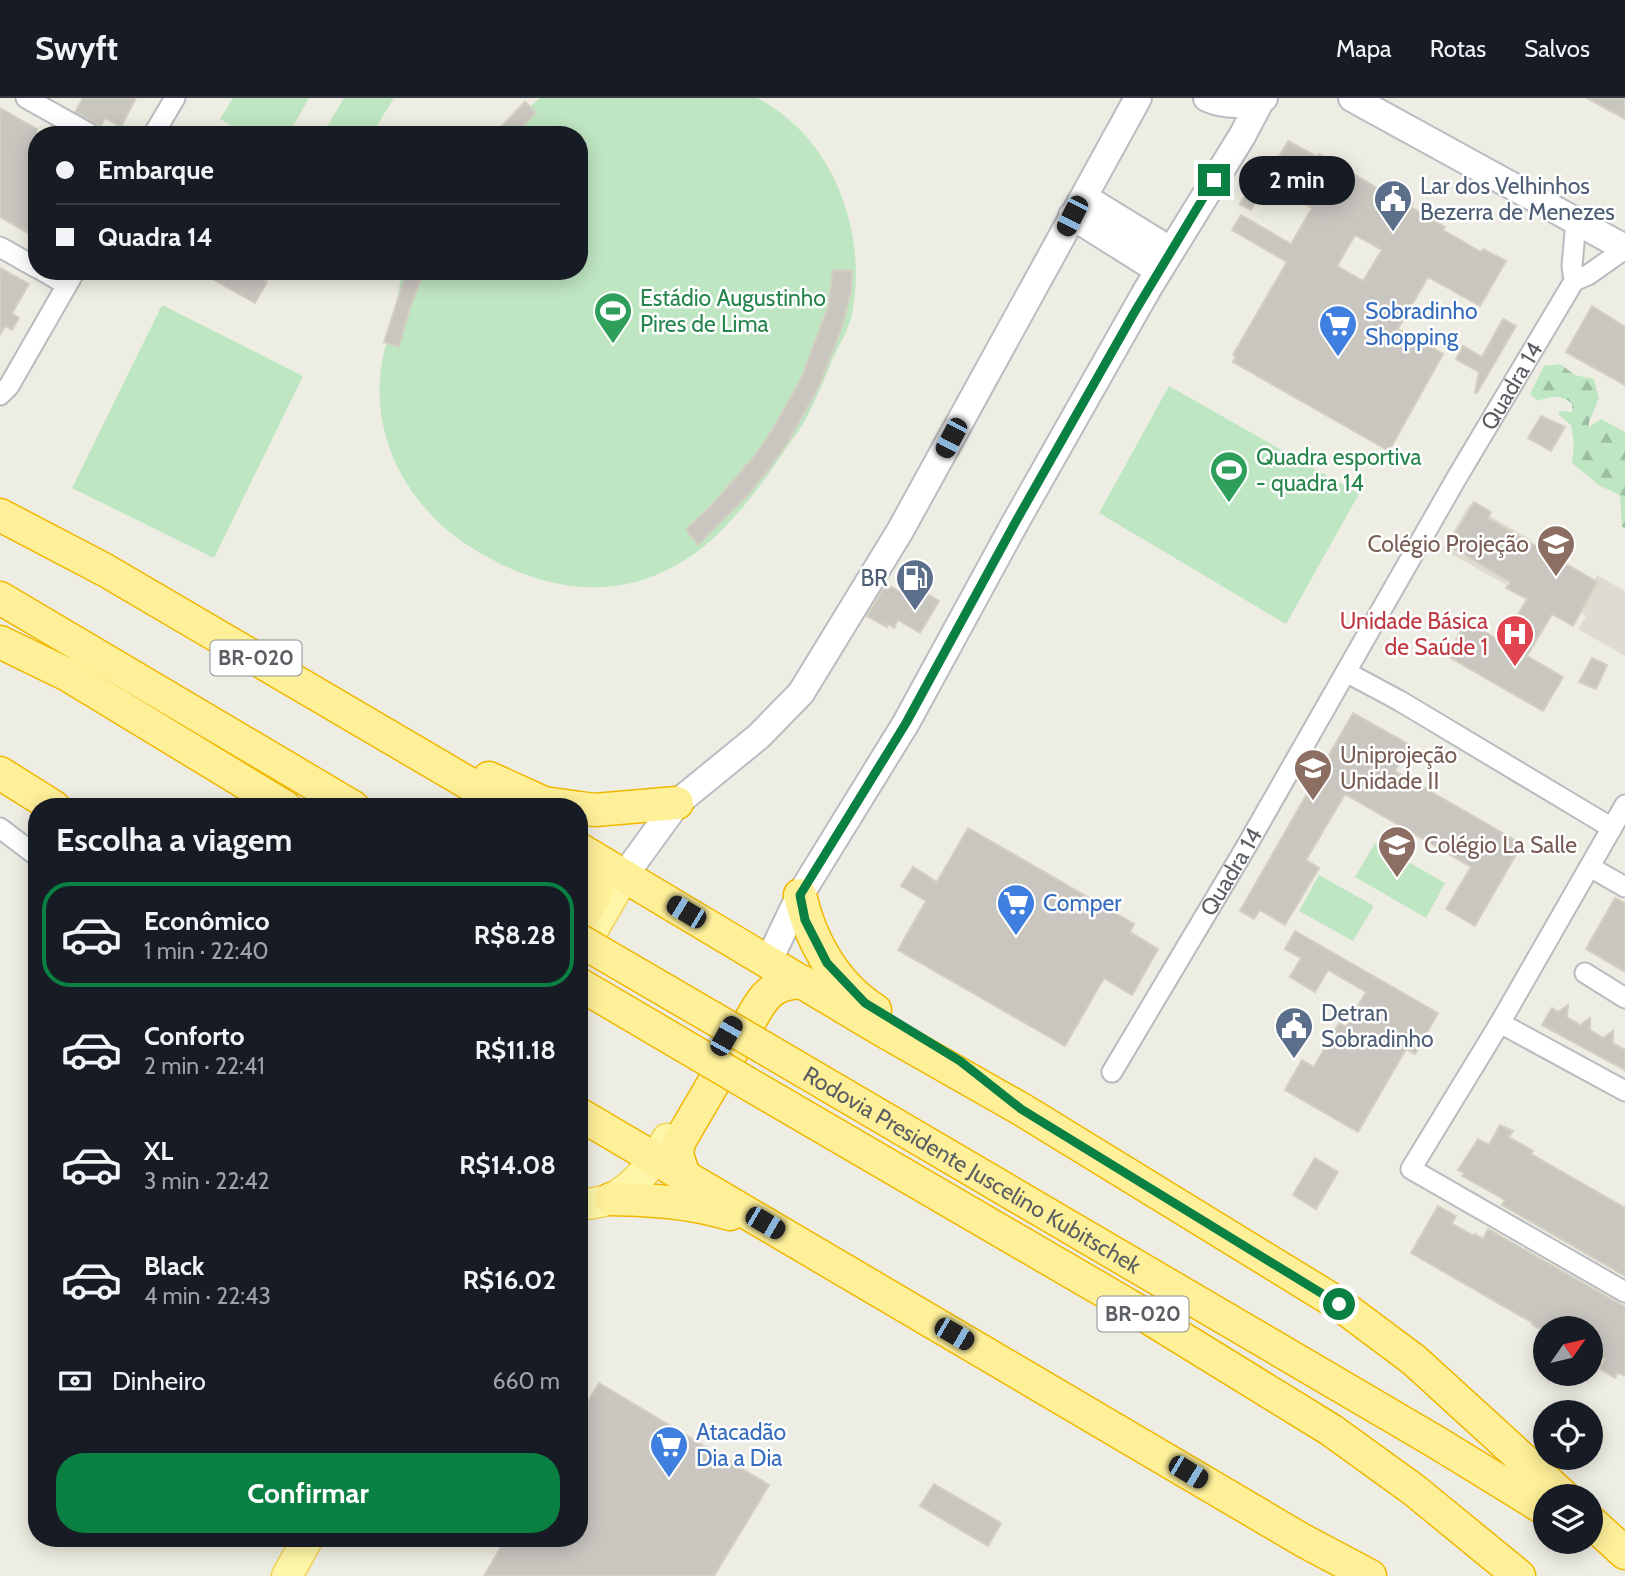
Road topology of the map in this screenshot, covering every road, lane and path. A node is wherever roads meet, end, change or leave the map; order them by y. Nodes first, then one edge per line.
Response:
1 (26, 98) edge
2 (174, 98) edge
3 (1138, 98) edge
4 (1207, 98) edge
5 (1352, 98) edge
6 (1263, 99) edge
7 (76, 126) edge
8 (158, 126) edge
9 (1078, 206) junction
10 (1576, 221) junction
11 (0, 247) edge
12 (1625, 249) edge
13 (1164, 260) junction
14 (28, 263) edge
15 (1578, 274) junction
16 (70, 280) edge
17 (0, 394) edge
18 (0, 514) edge
19 (0, 598) edge
20 (0, 642) edge
21 (1346, 671) junction
22 (380, 730) junction
23 (0, 773) edge
24 (40, 798) edge
25 (270, 798) edge
26 (339, 798) edge
27 (494, 798) edge
28 (533, 798) edge
29 (677, 803) junction
30 (1625, 805) edge
31 (588, 809) edge
32 (0, 828) edge
33 (1612, 828) junction
34 (28, 849) edge
35 (588, 854) edge
36 (588, 856) edge
37 (1590, 867) junction
38 (624, 876) junction
39 (1625, 887) edge
40 (800, 895) junction
41 (588, 905) edge
42 (588, 938) edge
43 (588, 945) edge
44 (768, 962) junction
45 (1585, 973) dead end
46 (803, 982) junction
47 (588, 989) edge
48 (1625, 998) edge
49 (1500, 1023) junction
50 (1112, 1072) dead end
51 (1625, 1091) edge
52 (1021, 1109) junction
53 (588, 1119) edge
54 (671, 1132) joint
55 (642, 1151) junction
56 (684, 1176) junction
57 (611, 1199) junction
58 (588, 1203) edge
59 (765, 1223) junction
60 (1625, 1292) edge
61 (1550, 1484) edge
62 (1533, 1502) edge
63 (1603, 1534) edge
64 (1603, 1543) edge
65 (303, 1547) edge
66 (1625, 1555) edge
67 (287, 1576) edge
68 (1370, 1576) edge
69 (1519, 1576) edge

1 - 7 street
2 - 8 street
3 - 9 main road
4 - 6 main road
5 - 10 main road
6 - 13 main road
9 - 13 main road
9 - 29 main road
10 - 12 main road
10 - 15 street
11 - 14 street
12 - 15 street
13 - 40 main road
15 - 21 street, Quadra 14
16 - 17 street
18 - 22 highway, BR-020
19 - 26 highway
20 - 25 highway
21 - 33 street
21 - 50 street, Quadra 14
22 - 27 highway, BR-020
22 - 28 highway
23 - 24 highway
29 - 31 highway
29 - 38 main road
30 - 33 street
32 - 34 street
33 - 37 street
35 - 38 highway
36 - 41 highway
37 - 39 street
37 - 49 street
38 - 42 main road
38 - 44 highway
40 - 44 main road
40 - 52 highway
43 - 62 highway, Rodovia Presidente Juscelino Kubitschek / BR-020, bridge
44 - 46 highway
44 - 54 main road
45 - 48 street
46 - 52 highway
46 - 56 highway
47 - 69 highway, Rodovia Presidente Juscelino Kubitschek / BR-020, bridge
49 - 51 street
49 - 60 street
52 - 61 highway
53 - 55 highway
54 - 55 highway
55 - 56 highway
55 - 57 main road
56 - 59 highway
57 - 58 main road
57 - 59 highway
59 - 68 highway
63 - 66 highway
64 - 66 highway
65 - 67 main road

